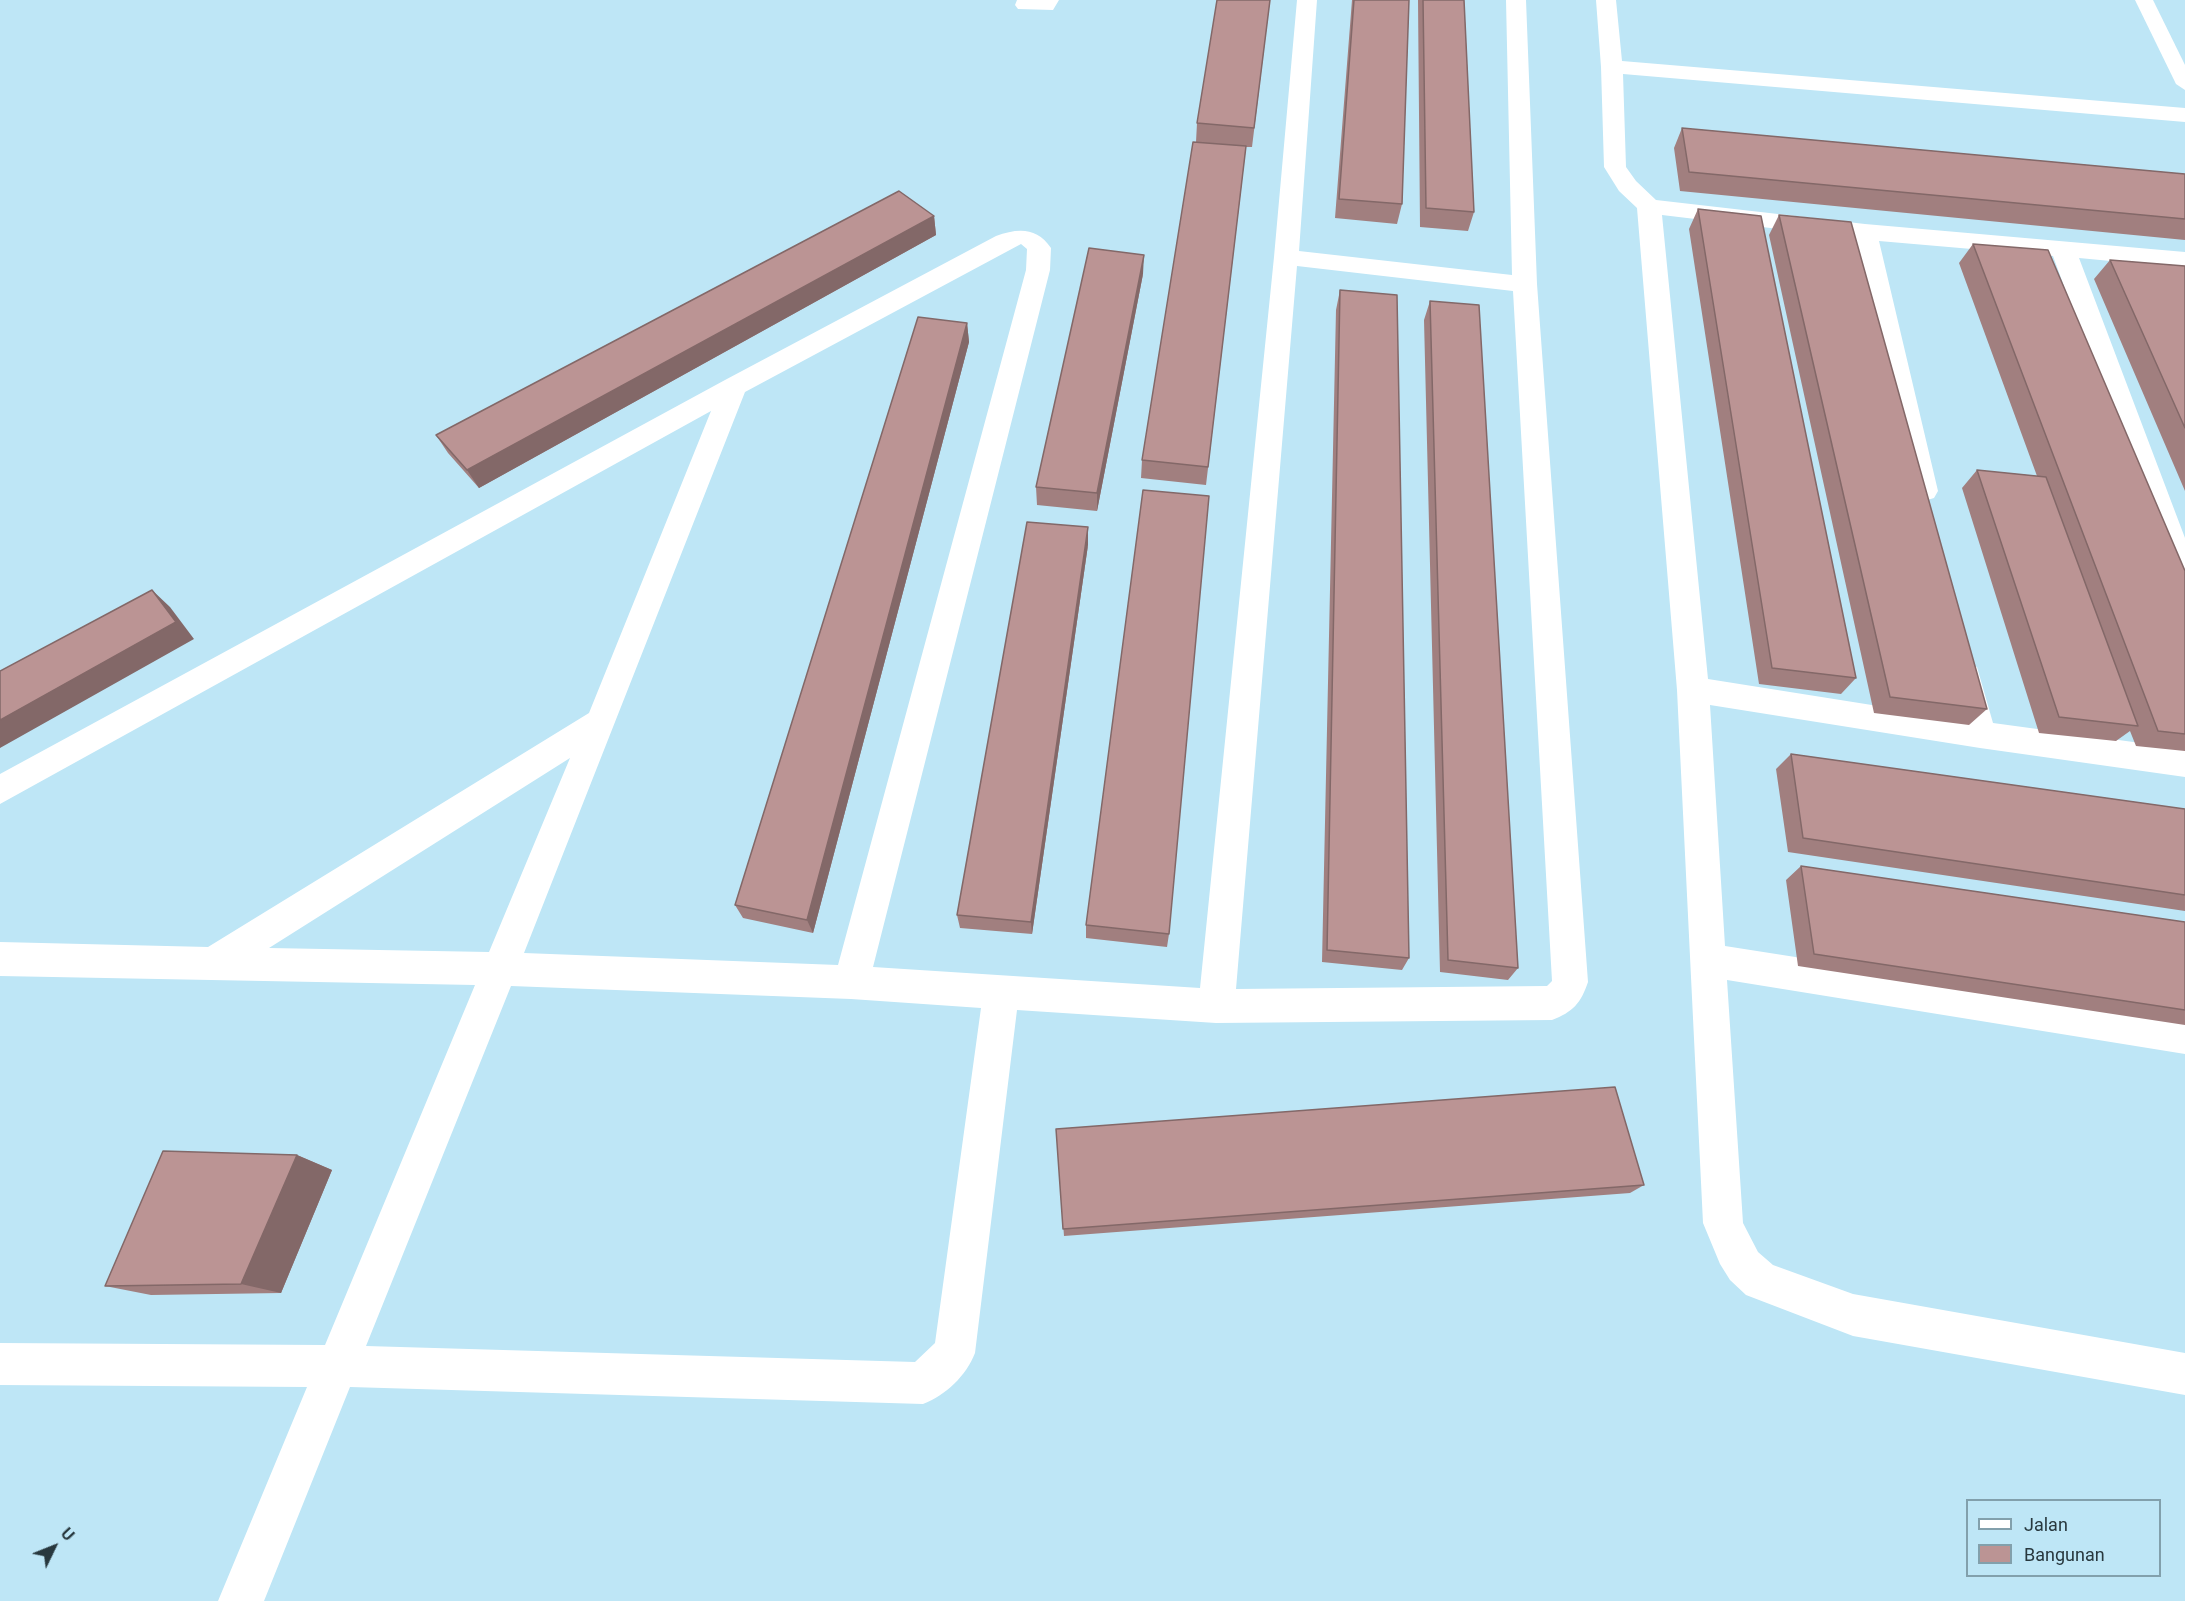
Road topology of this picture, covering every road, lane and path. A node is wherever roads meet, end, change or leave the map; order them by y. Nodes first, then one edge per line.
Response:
1 (1027, 0) edge
2 (1049, 0) edge
3 (1307, 0) edge
4 (1516, 0) edge
5 (1606, 0) edge
6 (2144, 0) edge
7 (1612, 67) junction
8 (2185, 84) edge
9 (2185, 115) edge
10 (1649, 206) junction
11 (1865, 232) junction
12 (2064, 252) junction
13 (1286, 257) junction
14 (2185, 260) edge
15 (1525, 284) junction
16 (734, 386) junction
17 (1930, 518) edge
18 (2185, 577) edge
19 (1962, 655) edge
20 (1693, 690) junction
21 (601, 722) junction
22 (1980, 735) junction
23 (2185, 763) edge
24 (0, 790) edge
25 (0, 959) edge
26 (1709, 960) junction
27 (210, 965) junction
28 (501, 969) junction
29 (851, 982) junction
30 (1001, 991) junction
31 (1216, 1006) junction
32 (2185, 1036) edge
33 (0, 1364) edge
34 (338, 1365) junction
35 (2185, 1374) edge
36 (241, 1601) edge

1 - 2 street
3 - 13 street
4 - 15 street
5 - 7 street
6 - 8 lane
7 - 9 street
7 - 10 street
10 - 11 street
10 - 20 street
11 - 12 street
11 - 17 street
12 - 14 street
12 - 18 street
13 - 15 street
13 - 31 street
15 - 31 street
16 - 21 street
16 - 24 street
16 - 29 street
19 - 22 street
20 - 22 street
20 - 26 street
21 - 27 street
21 - 28 street
22 - 23 street
25 - 27 street
26 - 32 street
26 - 35 street
27 - 28 street
28 - 29 street
28 - 34 street
29 - 30 street
30 - 31 street
30 - 34 street
33 - 34 street
34 - 36 street

